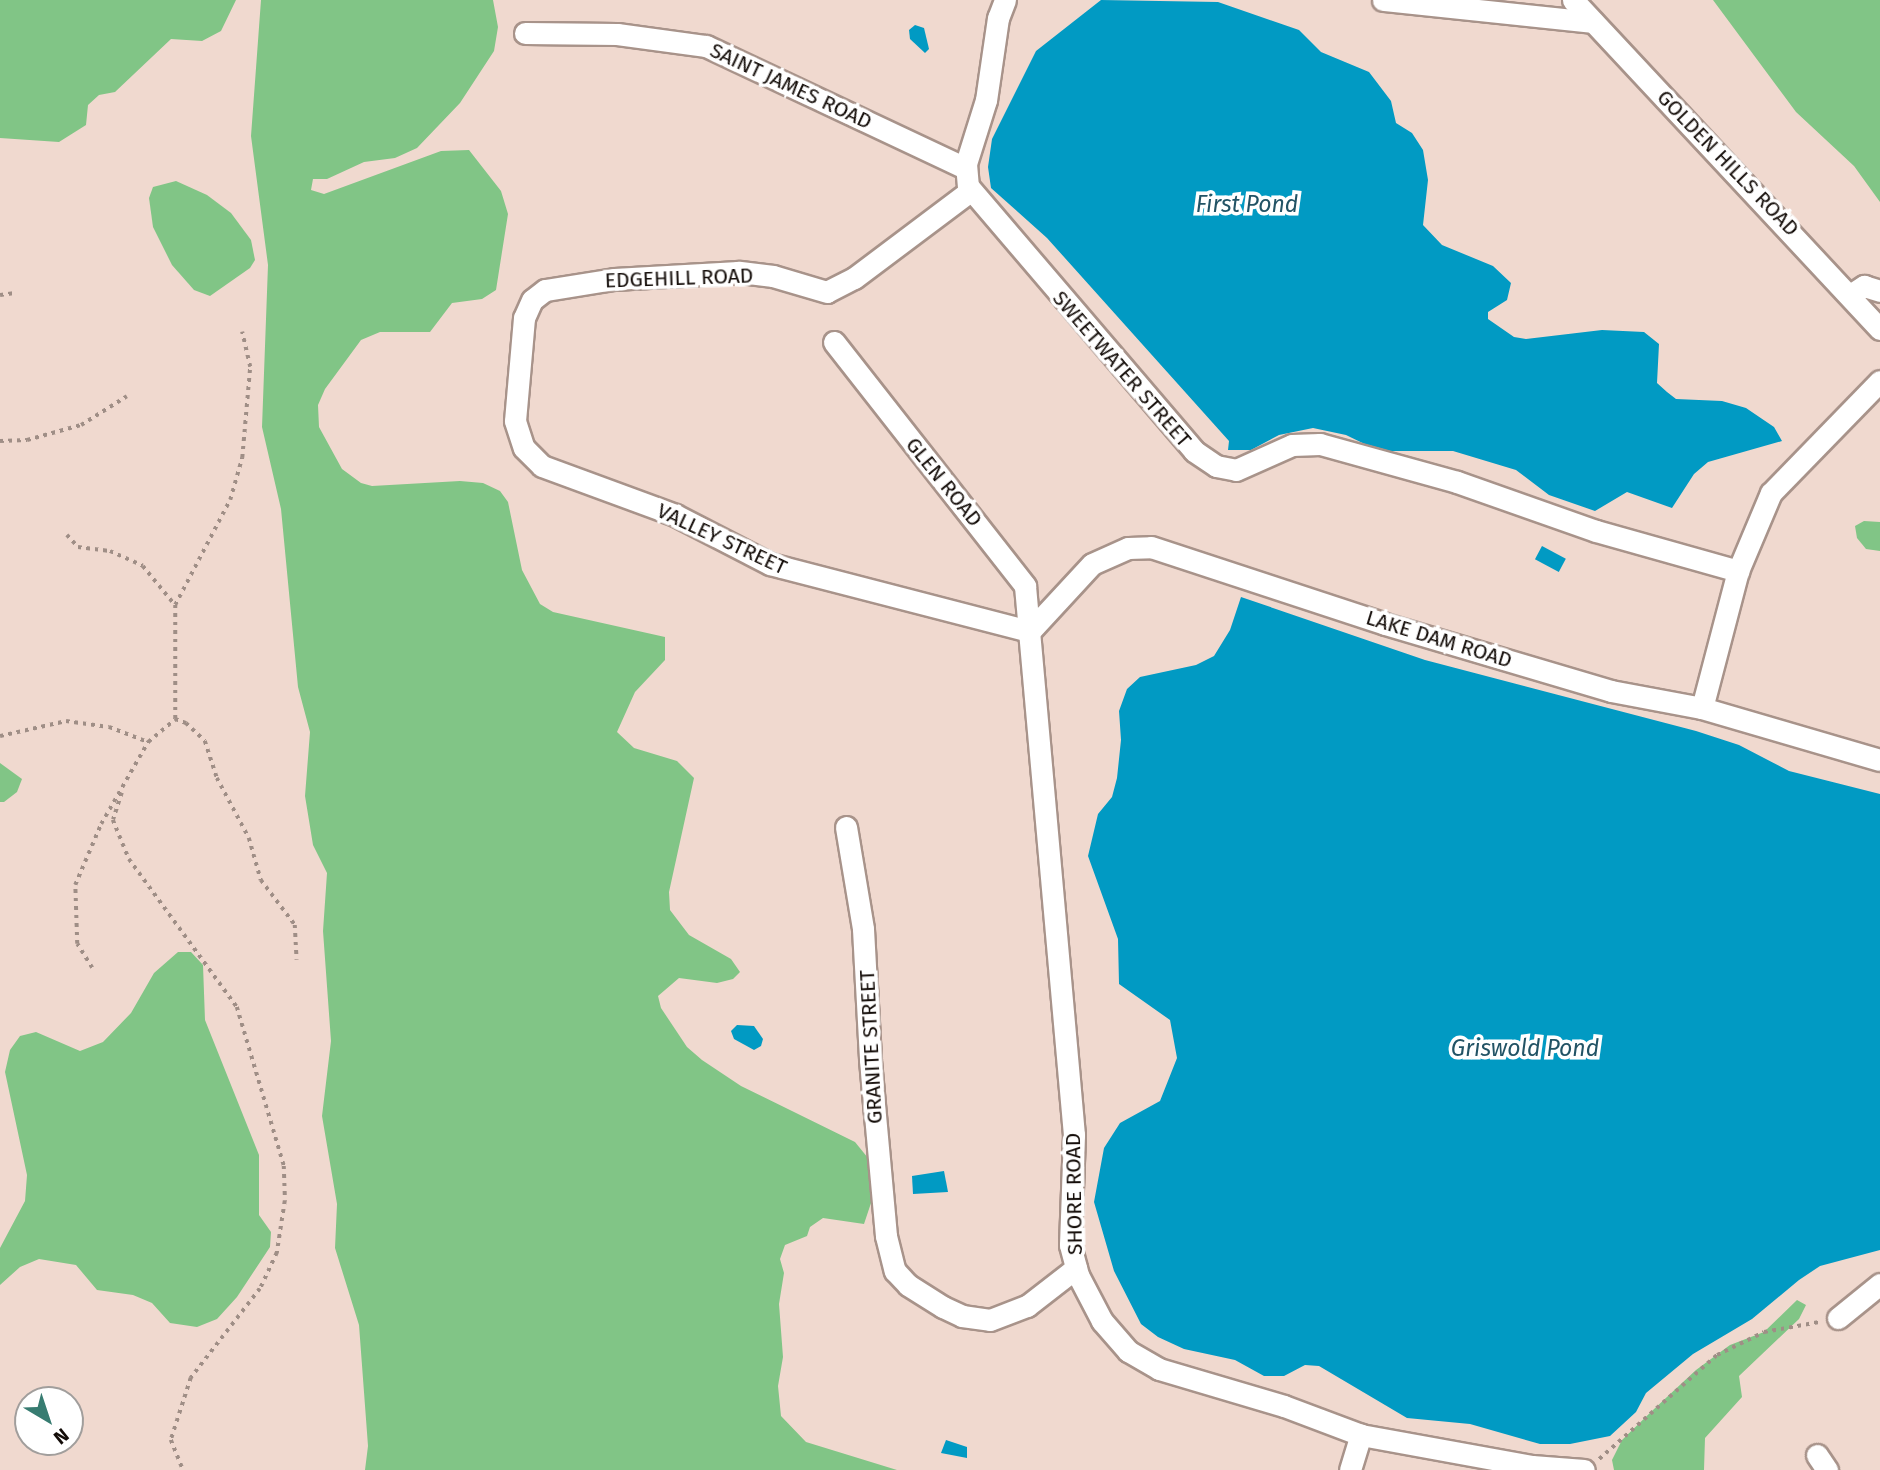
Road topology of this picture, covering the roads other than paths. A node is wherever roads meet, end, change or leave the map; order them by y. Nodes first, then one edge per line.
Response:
1 (1005, 0) edge
2 (1383, 0) edge
3 (1573, 0) edge
4 (1593, 22) junction
5 (525, 33) dead end
6 (965, 168) junction
7 (970, 191) junction
8 (1880, 291) edge
9 (1850, 295) junction
10 (1880, 329) edge
11 (834, 342) dead end
12 (1880, 381) edge
13 (516, 431) joint
14 (1738, 571) junction
15 (1030, 631) junction
16 (1702, 708) junction
17 (1880, 760) edge
18 (846, 827) dead end
19 (1076, 1268) junction
20 (1880, 1284) edge
21 (1838, 1318) road end
22 (1361, 1435) junction
23 (1590, 1465) edge
24 (1350, 1470) edge

1 - 6 street, SWEETWATER STREET
2 - 4 street
3 - 4 street, GOLDEN HILLS ROAD
4 - 9 street, GOLDEN HILLS ROAD
5 - 6 street, SAINT JAMES ROAD
6 - 7 street, SWEETWATER STREET
7 - 13 street, EDGEHILL ROAD
7 - 14 street, SWEETWATER STREET
8 - 9 street
9 - 10 street, GOLDEN HILLS ROAD
11 - 15 street, GLEN ROAD
12 - 14 street
13 - 15 street, VALLEY STREET
14 - 16 street
15 - 16 street, LAKE DAM ROAD
15 - 19 street, SHORE ROAD
16 - 17 street, LAKE DAM ROAD
18 - 19 street, GRANITE STREET
19 - 22 street, SHORE ROAD
20 - 21 street
22 - 23 street, SHORE ROAD
22 - 24 street

